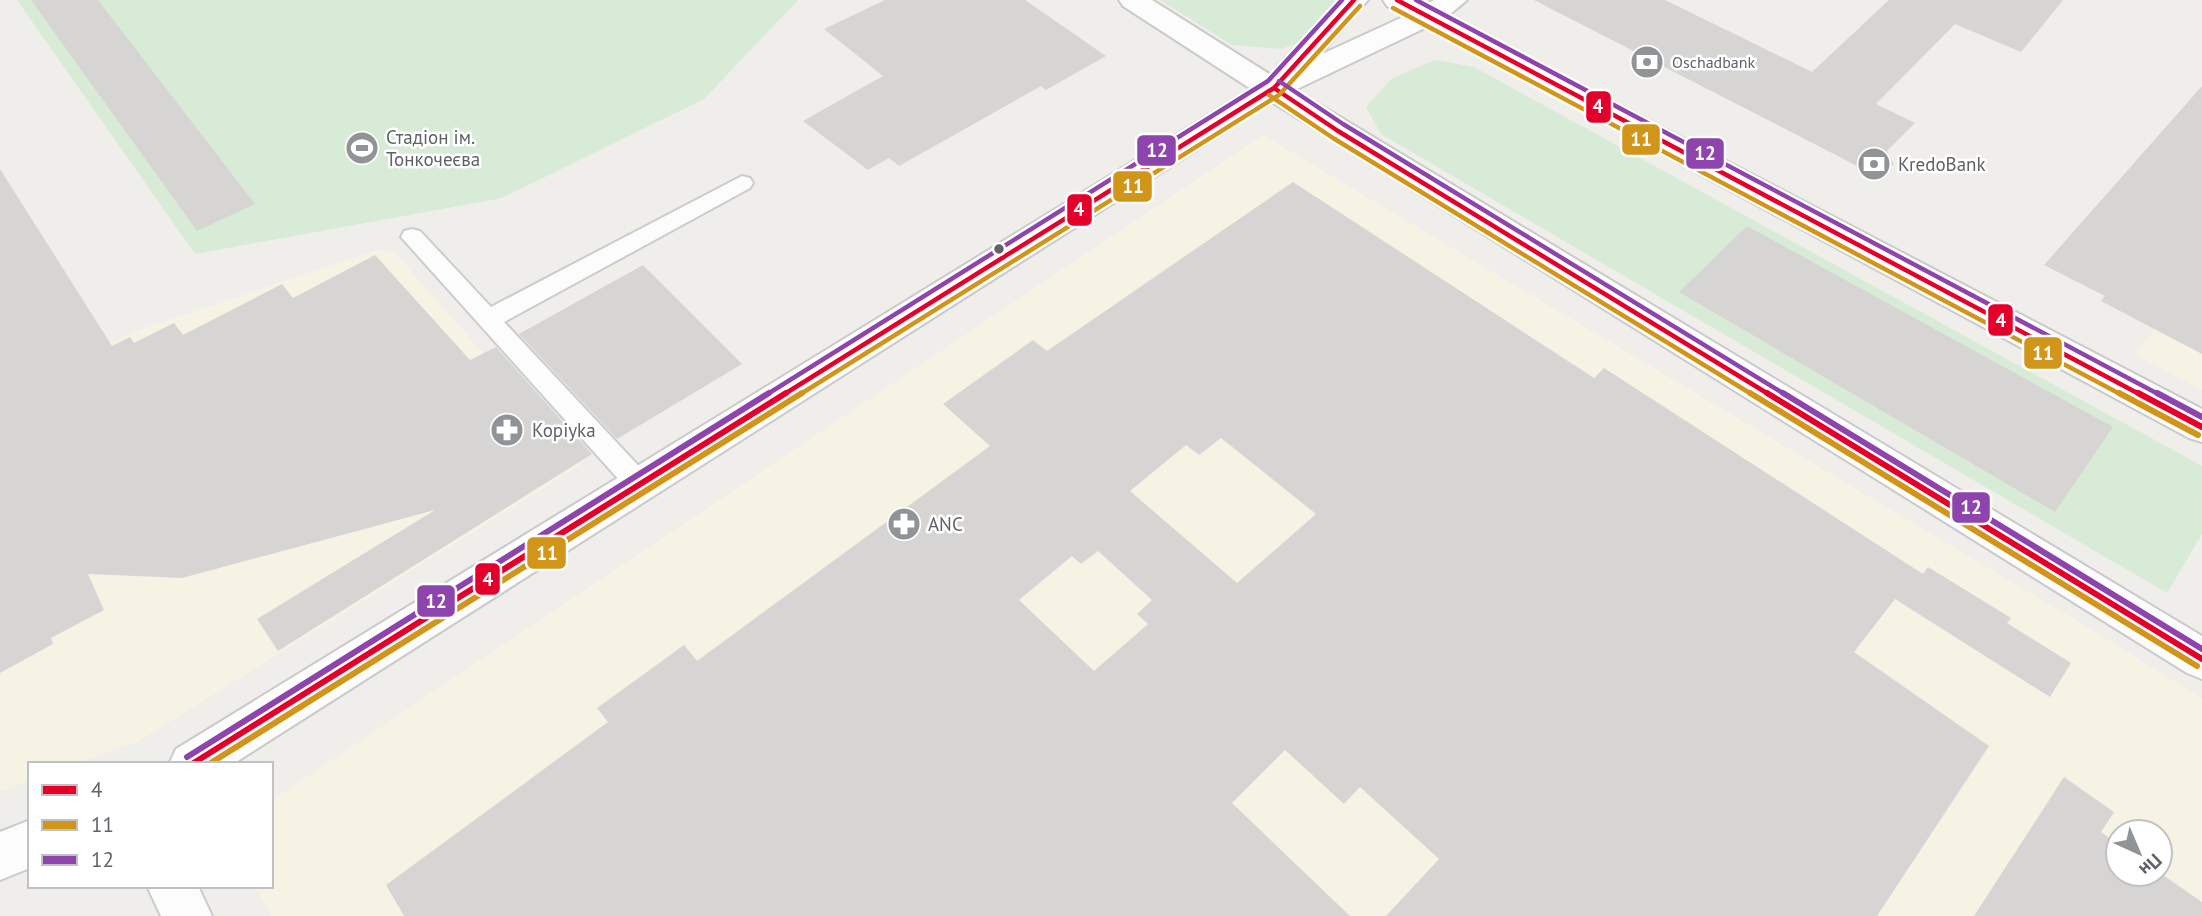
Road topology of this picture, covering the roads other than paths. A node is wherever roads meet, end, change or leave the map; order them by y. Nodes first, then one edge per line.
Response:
1 (1133, 0) edge
2 (1354, 0) edge
3 (1397, 0) edge
4 (1440, 8) edge
5 (1274, 88) junction
6 (742, 183) dead end
7 (412, 237) dead end
8 (487, 320) junction
9 (2202, 427) edge
10 (639, 484) junction
11 (2202, 659) edge
12 (195, 762) edge
13 (28, 845) edge
14 (0, 856) edge
15 (172, 888) edge
16 (187, 916) edge

1 - 5 main road
2 - 5 main road
3 - 4 main road
4 - 5 main road
4 - 9 main road
5 - 10 main road
5 - 11 main road
6 - 8 lane
7 - 8 lane
8 - 10 lane
10 - 12 main road
13 - 14 main road
15 - 16 main road

